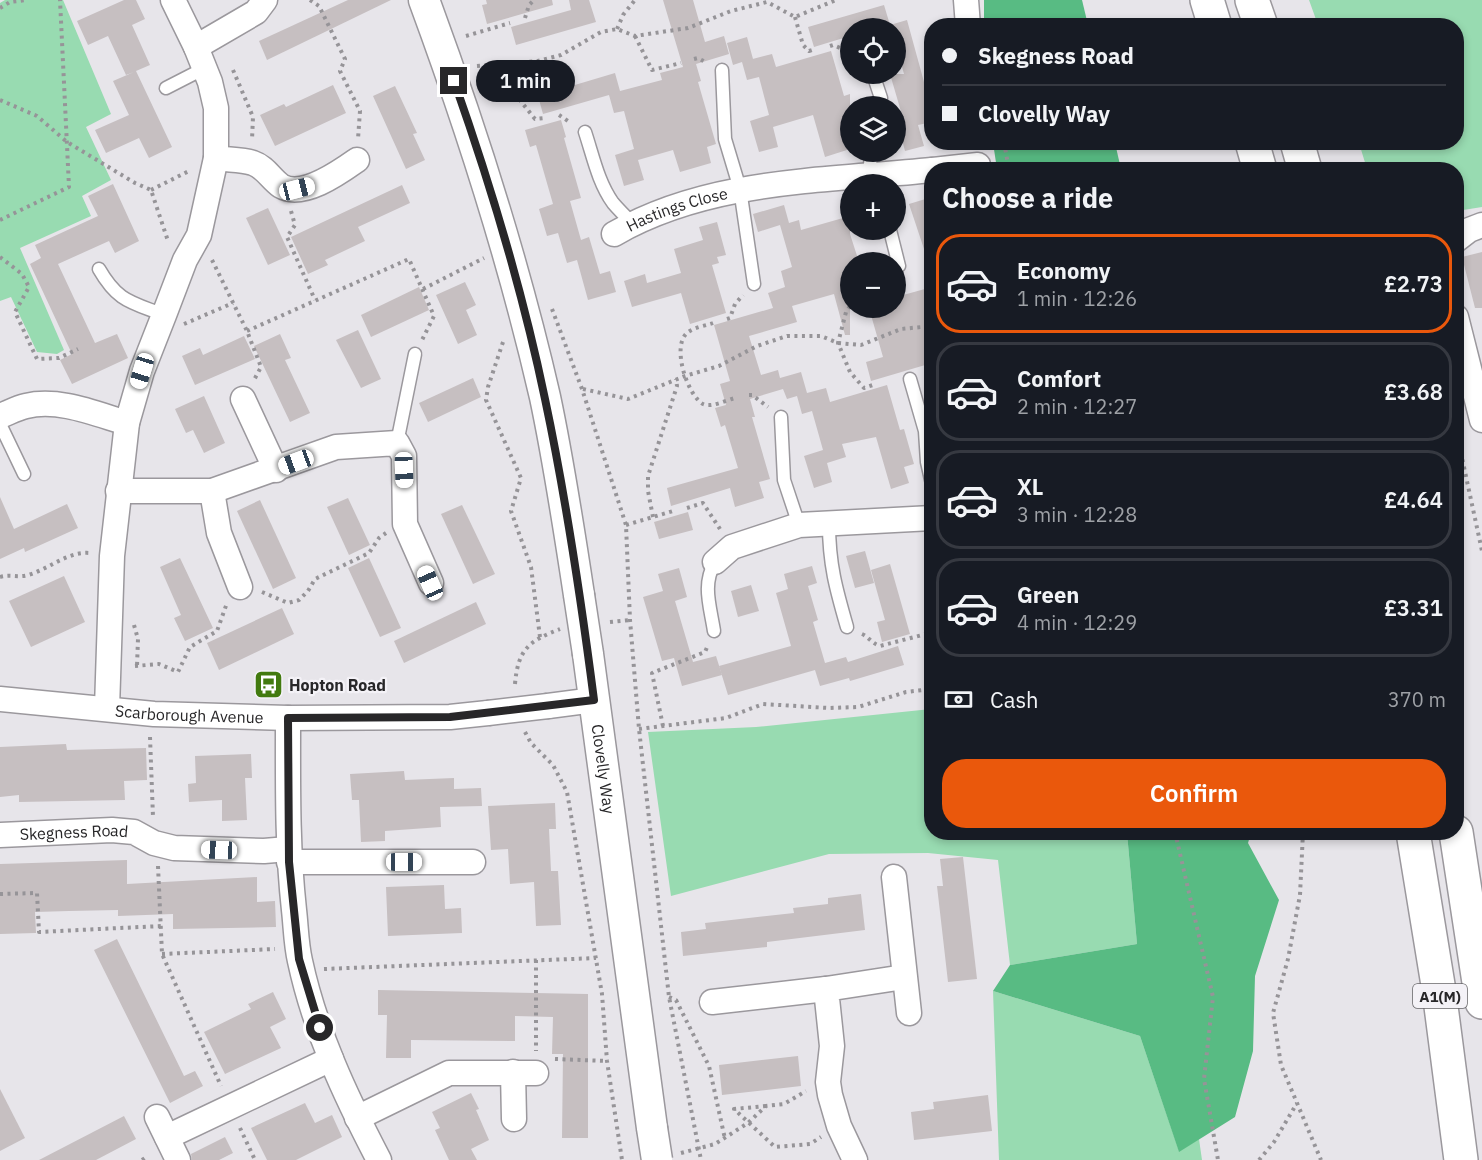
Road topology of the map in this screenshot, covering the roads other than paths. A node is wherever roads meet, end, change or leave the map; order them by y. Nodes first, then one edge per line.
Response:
1 (173, 0) edge
2 (265, 0) edge
3 (424, 0) edge
4 (966, 0) edge
5 (1207, 0) edge
6 (1252, 0) edge
7 (967, 18) edge
8 (1213, 18) edge
9 (1258, 18) edge
10 (200, 57) junction
11 (722, 70) dead end
12 (166, 88) dead end
13 (585, 132) dead end
14 (216, 158) junction
15 (357, 160) road end
16 (924, 171) edge
17 (906, 174) edge
18 (840, 182) edge
19 (740, 189) junction
20 (1482, 225) edge
21 (623, 229) joint
22 (1464, 234) edge
23 (99, 269) dead end
24 (754, 284) road end
25 (164, 315) junction
26 (1464, 346) edge
27 (415, 354) road end
28 (910, 379) dead end
29 (243, 399) road end
30 (1481, 409) edge
31 (0, 416) edge
32 (781, 417) road end
33 (127, 423) junction
34 (0, 424) edge
35 (924, 428) edge
36 (397, 443) junction
37 (276, 470) junction
38 (24, 474) dead end
39 (118, 491) junction
40 (212, 491) junction
41 (924, 518) edge
42 (829, 524) junction
43 (799, 525) junction
44 (724, 554) joint
45 (430, 583) dead end
46 (240, 587) road end
47 (847, 627) road end
48 (714, 631) road end
49 (0, 699) edge
50 (594, 700) junction
51 (107, 708) junction
52 (288, 718) junction
53 (0, 835) edge
54 (1414, 840) edge
55 (1457, 840) edge
56 (289, 856) junction
57 (473, 862) dead end
58 (894, 877) dead end
59 (904, 977) junction
60 (826, 989) junction
61 (712, 1002) dead end
62 (1482, 1002) edge
63 (909, 1013) dead end
64 (331, 1059) junction
65 (357, 1118) junction
66 (514, 1119) dead end
67 (666, 1157) edge
68 (178, 1160) edge
69 (379, 1160) edge
70 (855, 1160) edge
71 (1461, 1160) edge

1 - 10 street
2 - 10 street
3 - 50 street, Clovelly Way, bridge
4 - 7 street
5 - 8 highway
6 - 9 highway
10 - 12 lane
10 - 14 street
11 - 19 lane, Hastings Close
13 - 21 lane
14 - 15 street
14 - 25 street
16 - 17 street, Hastings Close
18 - 19 street, Hastings Close
19 - 21 street, Hastings Close
19 - 24 lane, Hastings Close
20 - 22 street
23 - 25 lane
25 - 33 street
26 - 30 street
27 - 36 lane
28 - 35 lane
29 - 37 street
31 - 33 street
32 - 43 lane
33 - 39 street
34 - 38 lane
36 - 37 street
36 - 45 street
37 - 40 street
39 - 40 street
39 - 51 street
40 - 46 street
41 - 42 street
42 - 43 street
42 - 47 lane
43 - 44 street
44 - 48 lane
49 - 51 street, Scarborough Avenue
50 - 52 street, Scarborough Avenue, bridge
50 - 67 street, Clovelly Way, bridge
51 - 52 street, Scarborough Avenue
52 - 56 street
53 - 56 street, Skegness Road
54 - 71 highway, A1(M)
55 - 62 highway, A1(M)
56 - 57 street, Skegness Road
56 - 64 street
58 - 59 street
59 - 60 street
59 - 63 street
60 - 61 street
60 - 70 street
64 - 65 street
64 - 68 street
65 - 66 street
65 - 69 street

